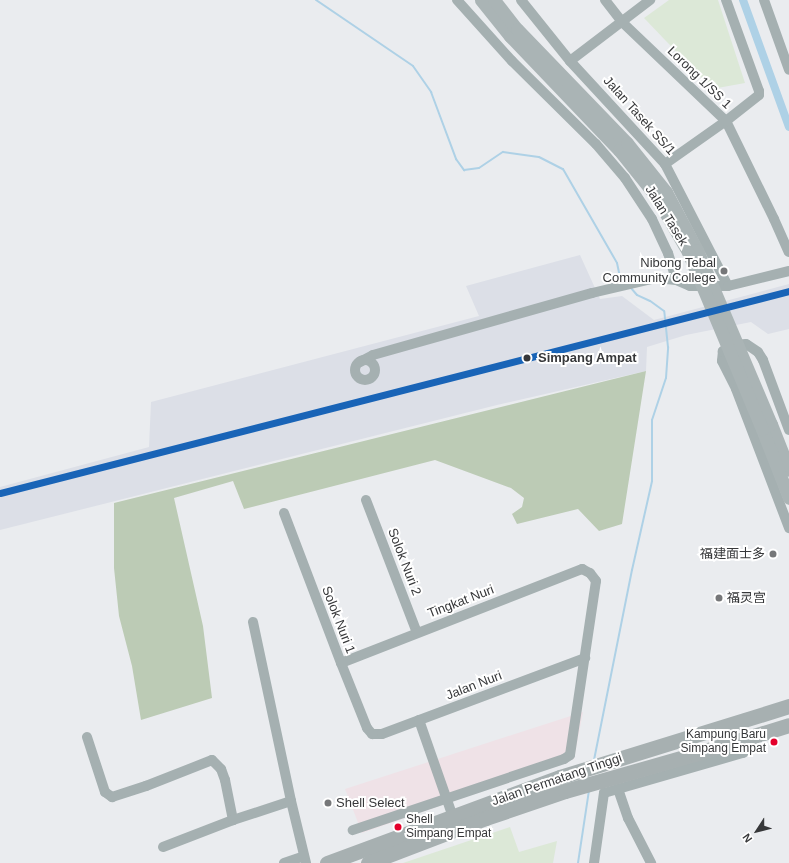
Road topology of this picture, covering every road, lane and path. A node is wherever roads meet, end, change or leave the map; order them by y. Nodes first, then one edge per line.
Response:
1 (457, 0) edge
2 (482, 0) edge
3 (494, 0) edge
4 (521, 0) edge
5 (605, 0) edge
6 (726, 0) edge
7 (764, 0) edge
8 (646, 1) edge
9 (622, 22) junction
10 (570, 61) junction
11 (789, 70) edge
12 (726, 122) junction
13 (665, 164) junction
14 (693, 251) junction
15 (789, 252) edge
16 (789, 271) edge
17 (676, 280) junction
18 (728, 286) junction
19 (383, 353) junction
20 (360, 362) junction
21 (375, 368) junction
22 (767, 427) junction
23 (789, 430) edge
24 (789, 470) edge
25 (782, 498) edge
26 (366, 500) dead end
27 (284, 513) dead end
28 (789, 528) edge
29 (253, 622) dead end
30 (417, 633) junction
31 (585, 658) junction
32 (341, 663) junction
33 (789, 703) edge
34 (789, 706) edge
35 (774, 711) junction
36 (419, 720) junction
37 (789, 725) edge
38 (372, 734) joint
39 (87, 736) dead end
40 (744, 743) junction
41 (618, 789) junction
42 (447, 798) junction
43 (291, 801) junction
44 (453, 817) junction
45 (233, 820) junction
46 (353, 830) dead end
47 (163, 847) dead end
48 (305, 860) edge
49 (284, 863) edge
50 (327, 863) edge
51 (368, 863) edge
52 (594, 863) edge
53 (652, 863) edge

1 - 17 street
2 - 14 main road, Jalan Tasek
3 - 14 main road, Jalan Tasek
4 - 10 street, Jalan Tasek SS/1
5 - 9 street, Lorong 1/SS 1
6 - 12 street
7 - 11 street
8 - 9 street
9 - 10 street
9 - 12 street, Lorong 1/SS 1
10 - 13 street, Jalan Tasek SS/1
12 - 13 street
12 - 15 street, Lorong 1/SS 1
13 - 18 street, Jalan Tasek SS/1
14 - 22 main road, Jalan Tasek, bridge
16 - 18 street
17 - 18 street
17 - 19 street
19 - 20 street
19 - 21 street
20 - 21 street
20 - 21 street
22 - 24 main road, Jalan Tasek
22 - 25 main road, Jalan Tasek
23 - 25 street
25 - 28 street
26 - 30 street, Solok Nuri 2
27 - 32 street, Solok Nuri 1
29 - 43 street
30 - 31 street, Tingkat Nuri
30 - 32 street, Tingkat Nuri
31 - 36 street, Jalan Nuri
31 - 42 street, Jalan Permatang Tinggi
32 - 38 street, Solok Nuri 1
33 - 35 highway
34 - 35 highway, Jalan Permatang Tinggi
35 - 44 highway, Jalan Permatang Tinggi
36 - 38 street, Jalan Nuri
36 - 42 street
37 - 40 highway, Jalan Permatang Tinggi
39 - 45 street
40 - 41 street
40 - 51 highway, Jalan Permatang Tinggi
41 - 52 street
41 - 53 street
42 - 44 street
42 - 46 street, Jalan Permatang Tinggi
43 - 45 street
43 - 48 street
44 - 50 highway, Jalan Permatang Tinggi
45 - 47 street
48 - 49 street

